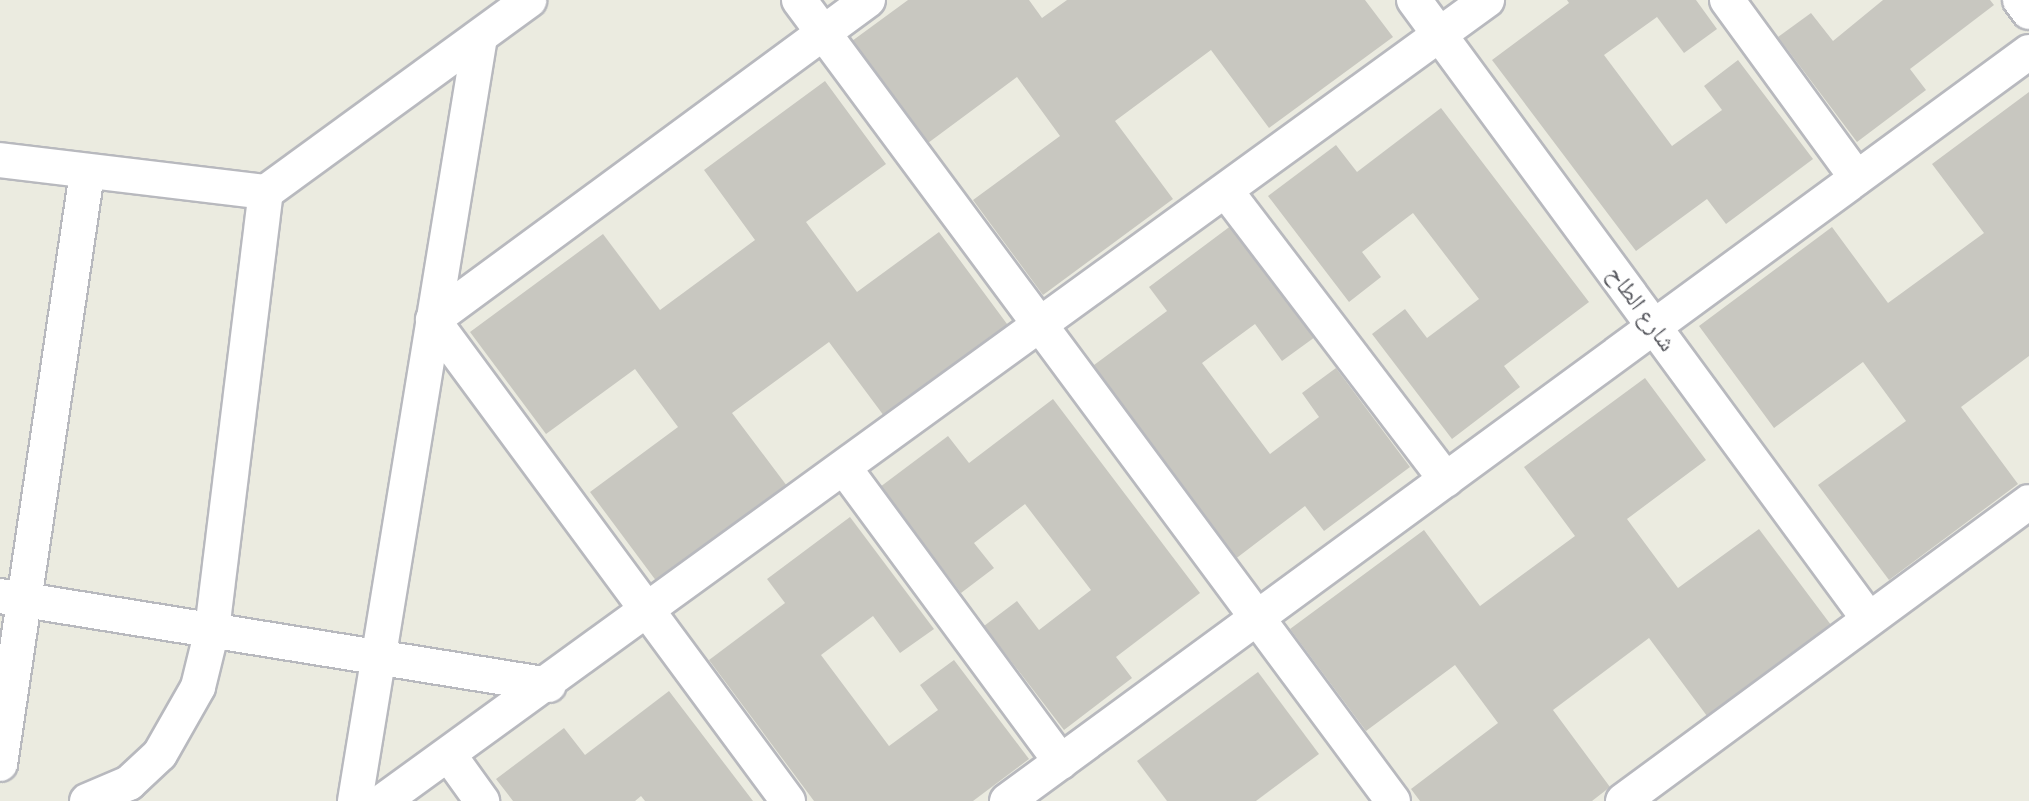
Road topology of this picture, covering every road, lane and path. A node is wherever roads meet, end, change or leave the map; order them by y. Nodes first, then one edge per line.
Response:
1 (529, 0) edge
2 (799, 0) edge
3 (868, 0) edge
4 (1414, 0) edge
5 (1487, 0) edge
6 (1727, 0) edge
7 (2020, 0) edge
8 (2029, 12) edge
9 (823, 33) junction
10 (1440, 35) junction
11 (480, 37) junction
12 (2029, 52) edge
13 (0, 160) edge
14 (87, 173) junction
15 (1857, 178) junction
16 (1226, 191) junction
17 (266, 192) junction
18 (433, 320) junction
19 (1041, 326) junction
20 (1654, 326) junction
21 (845, 469) junction
22 (1446, 480) junction
23 (2029, 502) edge
24 (12, 598) edge
25 (649, 612) junction
26 (1257, 618) junction
27 (1868, 618) junction
28 (212, 630) junction
29 (379, 657) junction
30 (549, 685) junction
31 (449, 755) junction
32 (1061, 762) junction
33 (0, 764) edge
34 (87, 801) edge
35 (355, 801) edge
36 (383, 801) edge
37 (482, 801) edge
38 (788, 801) edge
39 (1007, 801) edge
40 (1393, 801) edge
41 (1623, 801) edge

1 - 11 street
2 - 9 street
3 - 9 street
4 - 10 street, شارع الطاح
5 - 10 street
6 - 15 street
7 - 8 street
9 - 18 street
9 - 19 street
10 - 16 street
10 - 20 street, شارع الطاح
11 - 17 street
11 - 18 street
12 - 15 street
13 - 14 street
14 - 17 street
14 - 24 street
15 - 20 street
16 - 19 street
16 - 22 street
17 - 28 street
18 - 25 street
18 - 29 street
19 - 21 street
19 - 26 street
20 - 22 street
20 - 27 street, شارع الطاح
21 - 25 street
21 - 32 street
22 - 26 street
23 - 27 street
24 - 28 street
24 - 33 street
25 - 30 street
25 - 38 street
26 - 32 street
26 - 40 street
27 - 41 street
28 - 29 street
28 - 34 street
29 - 30 street
29 - 35 street
30 - 31 street
31 - 36 street
31 - 37 street
32 - 39 street

